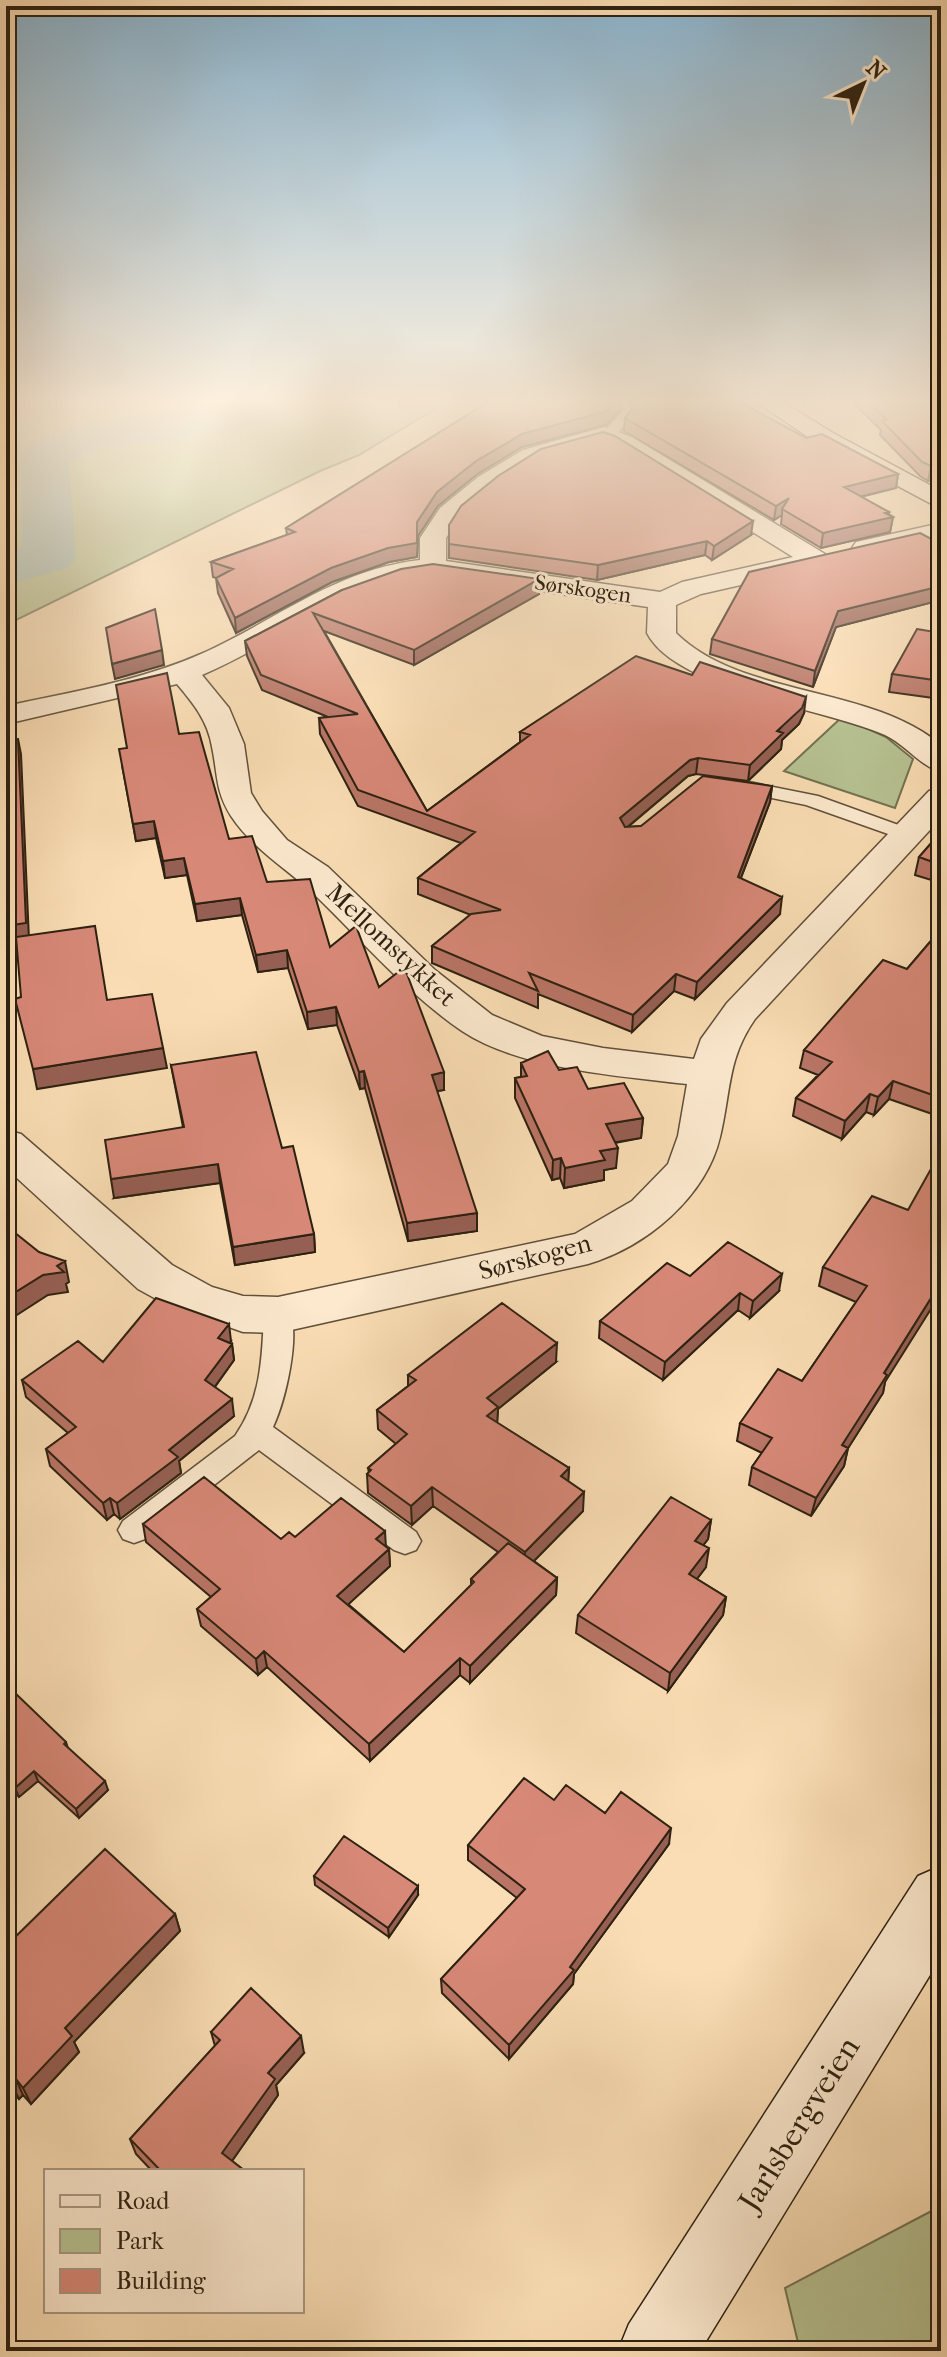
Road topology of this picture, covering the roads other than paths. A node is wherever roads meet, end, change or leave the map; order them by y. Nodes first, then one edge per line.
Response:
1 (451, 511) edge
2 (736, 511) edge
3 (941, 531) edge
4 (816, 560) junction
5 (433, 567) junction
6 (663, 601) junction
7 (183, 672) junction
8 (6, 715) edge
9 (941, 762) edge
10 (720, 785) edge
11 (941, 798) edge
12 (908, 835) junction
13 (709, 1074) junction
14 (6, 1144) edge
15 (278, 1315) junction
16 (257, 1432) junction
17 (134, 1530) dead end
18 (405, 1541) dead end
19 (941, 1898) edge
20 (656, 2351) edge

1 - 5 street
2 - 4 street
3 - 4 street, Sørskogen
4 - 6 street, Sørskogen
5 - 6 street, Sørskogen
5 - 7 street, Sørskogen
6 - 9 street, Sørskogen
7 - 8 street, Sørskogen
7 - 13 street, Mellomstykket
10 - 12 lane
11 - 12 street, Sørskogen
12 - 13 street, Sørskogen
13 - 15 street, Sørskogen
14 - 15 street, Sørskogen
15 - 16 lane
16 - 17 lane
16 - 18 lane
19 - 20 street, Jarlsbergveien

